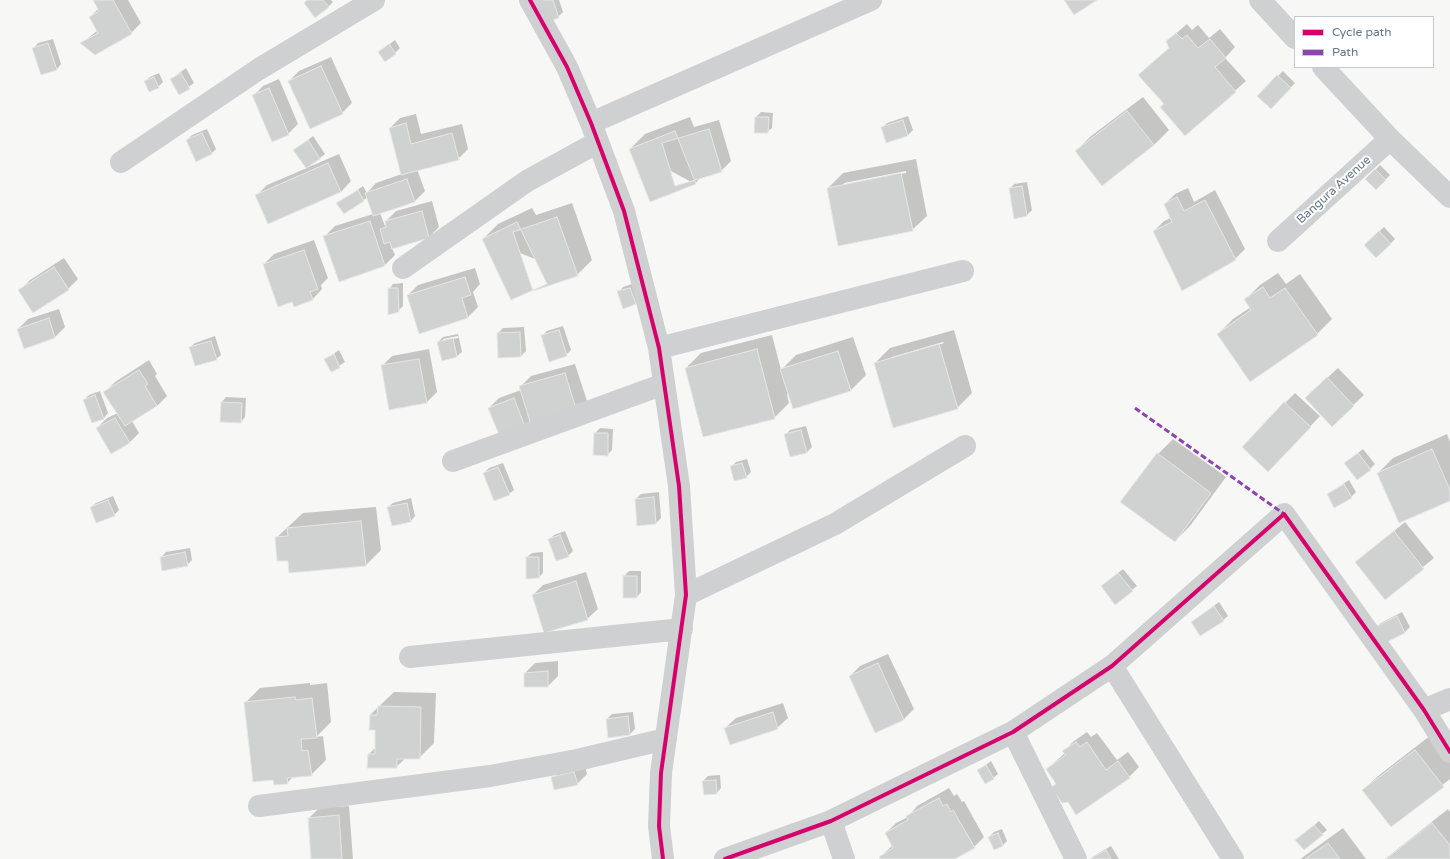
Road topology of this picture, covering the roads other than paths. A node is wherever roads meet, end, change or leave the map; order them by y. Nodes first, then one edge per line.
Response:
1 (374, 0) edge
2 (530, 0) edge
3 (871, 0) edge
4 (1260, 0) edge
5 (1294, 37) edge
6 (1323, 68) edge
7 (594, 133) junction
8 (1390, 139) junction
9 (121, 162) dead end
10 (1450, 197) edge
11 (1278, 240) dead end
12 (403, 268) dead end
13 (963, 271) dead end
14 (658, 348) junction
15 (664, 384) junction
16 (965, 446) dead end
17 (453, 461) dead end
18 (686, 595) junction
19 (682, 629) junction
20 (410, 657) dead end
21 (1112, 666) junction
22 (1450, 699) edge
23 (1424, 710) junction
24 (1013, 732) junction
25 (666, 739) junction
26 (1450, 752) edge
27 (259, 806) dead end
28 (831, 821) junction
29 (663, 859) edge
30 (725, 859) edge
31 (844, 859) edge
32 (1076, 859) edge
33 (1233, 859) edge

1 - 9 street
2 - 7 street
3 - 7 street
4 - 5 street
6 - 8 street
7 - 12 street
7 - 14 street
8 - 10 street
8 - 11 street, Bangura Avenue
13 - 14 street
14 - 15 street
15 - 17 street
15 - 18 street
16 - 18 street
18 - 19 street
19 - 20 street
19 - 25 street
21 - 23 street
21 - 24 street
21 - 33 street
22 - 23 street
23 - 26 street
24 - 28 street
24 - 32 street
25 - 27 street
25 - 29 street
28 - 30 street
28 - 31 street

